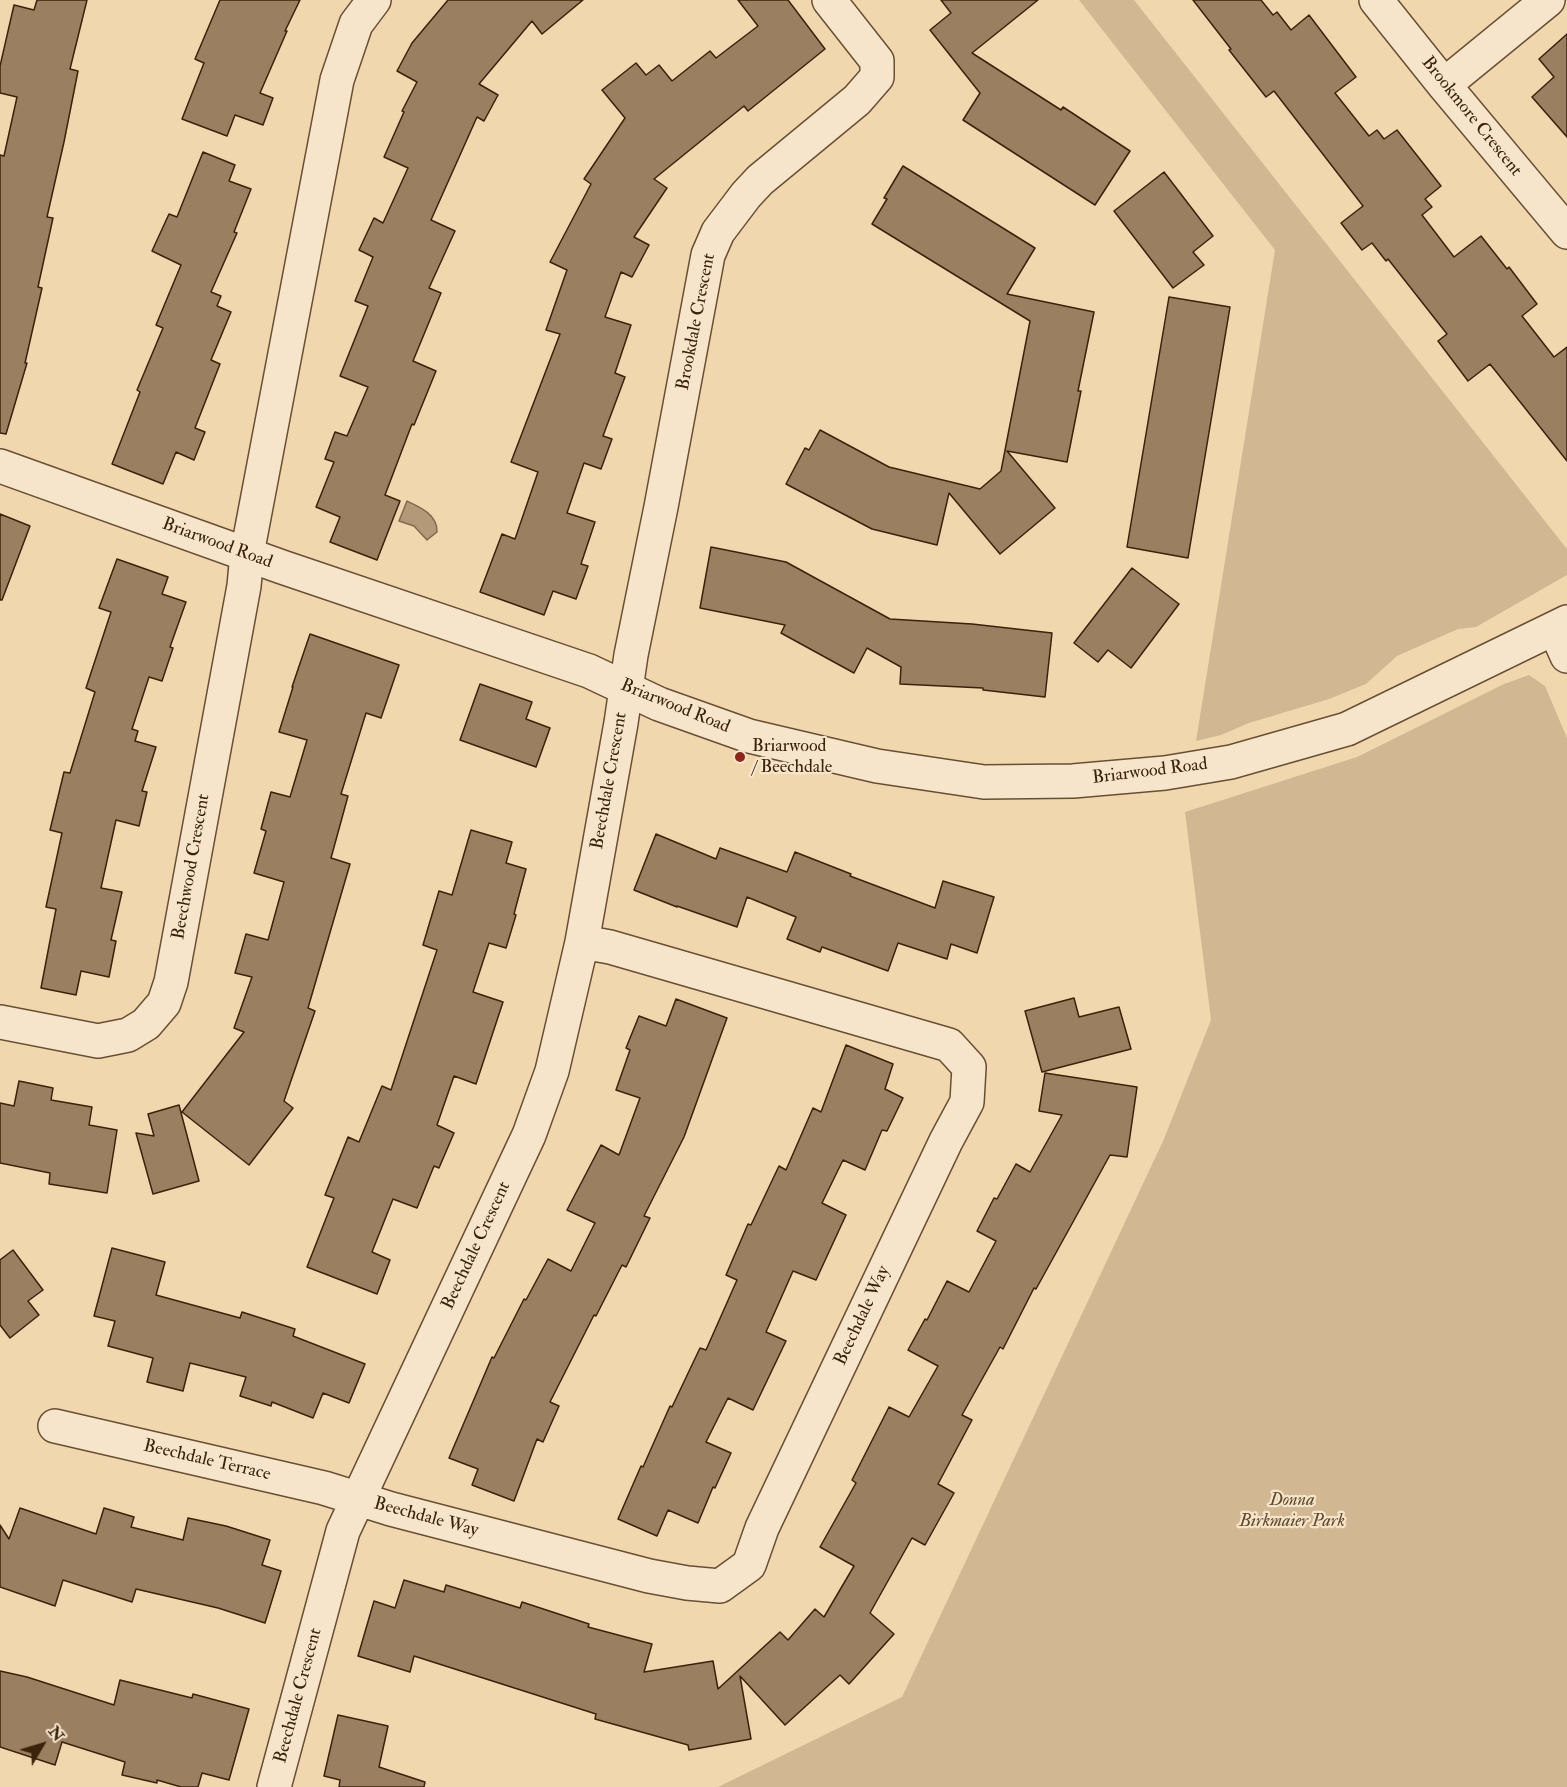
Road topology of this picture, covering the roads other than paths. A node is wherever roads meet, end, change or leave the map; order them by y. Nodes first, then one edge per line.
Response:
1 (374, 0) edge
2 (829, 0) edge
3 (1376, 0) edge
4 (1548, 0) edge
5 (1444, 85) junction
6 (1567, 232) edge
7 (0, 466) edge
8 (247, 554) junction
9 (1563, 635) edge
10 (626, 689) junction
11 (582, 942) junction
12 (0, 1022) edge
13 (55, 1426) dead end
14 (357, 1499) junction
15 (274, 1787) edge

1 - 8 street
2 - 10 street, Brookdale Crescent
3 - 5 street, Brookmore Crescent
4 - 5 street
5 - 6 street, Brookmore Crescent
7 - 8 street, Briarwood Road
8 - 10 street, Briarwood Road
8 - 12 street, Beechwood Crescent
9 - 10 street, Briarwood Road
10 - 11 street, Beechdale Crescent
11 - 14 street, Beechdale Crescent
11 - 14 street, Beechdale Way
13 - 14 street, Beechdale Terrace
14 - 15 street, Beechdale Crescent

